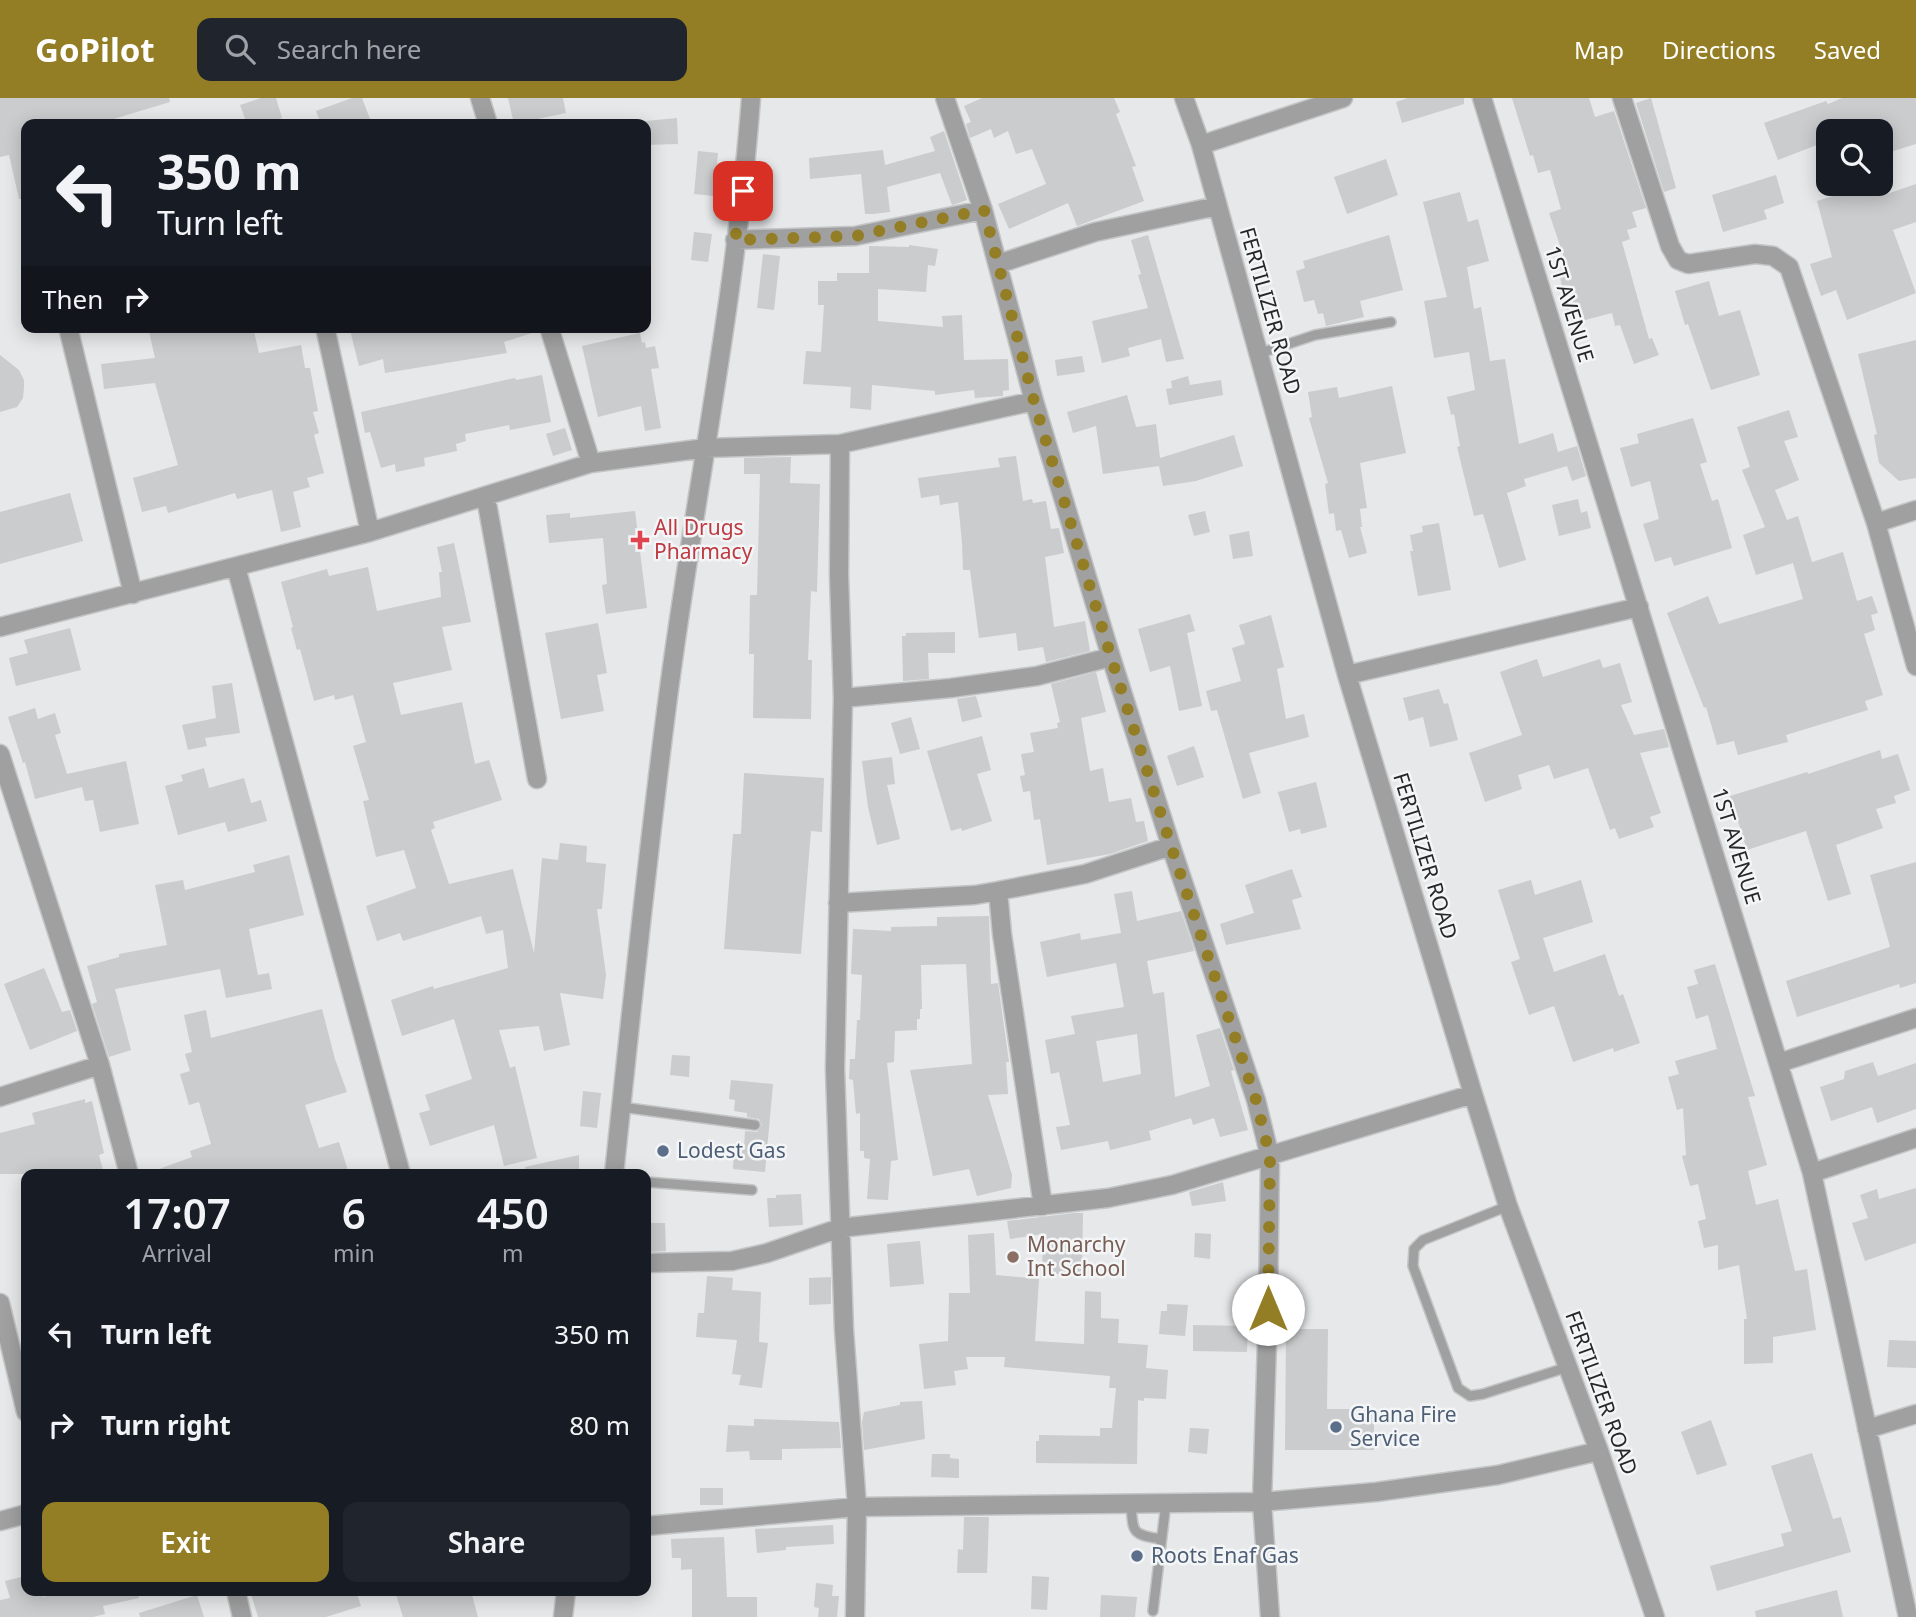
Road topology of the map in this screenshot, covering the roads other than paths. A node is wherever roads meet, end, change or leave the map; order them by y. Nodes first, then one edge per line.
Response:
1 (480, 98) edge
2 (751, 98) edge
3 (945, 98) edge
4 (1184, 98) edge
5 (1343, 98) edge
6 (1482, 98) edge
7 (1622, 98) edge
8 (486, 119) edge
9 (1201, 145) junction
10 (1217, 206) junction
11 (984, 210) junction
12 (735, 240) junction
13 (998, 264) junction
14 (1391, 322) dead end
15 (69, 333) edge
16 (326, 333) edge
17 (551, 333) edge
18 (1258, 354) junction
19 (1034, 401) junction
20 (841, 444) junction
21 (706, 448) junction
22 (591, 464) junction
23 (486, 498) junction
24 (1916, 510) edge
25 (1876, 523) junction
26 (370, 532) junction
27 (236, 566) junction
28 (133, 594) junction
29 (1639, 607) junction
30 (0, 627) edge
31 (1111, 657) junction
32 (1916, 666) edge
33 (1347, 675) junction
34 (843, 698) junction
35 (0, 754) edge
36 (537, 779) dead end
37 (1171, 846) junction
38 (998, 891) junction
39 (838, 903) junction
40 (1916, 1018) edge
41 (1779, 1063) junction
42 (100, 1065) junction
43 (1473, 1094) junction
44 (0, 1097) edge
45 (621, 1107) junction
46 (755, 1125) dead end
47 (1916, 1138) edge
48 (1270, 1157) junction
49 (128, 1169) edge
50 (400, 1169) edge
51 (615, 1169) edge
52 (1812, 1173) junction
53 (651, 1182) edge
54 (752, 1190) dead end
55 (1043, 1206) junction
56 (1508, 1206) junction
57 (840, 1228) junction
58 (651, 1264) edge
59 (0, 1303) edge
60 (1568, 1367) junction
61 (21, 1391) edge
62 (1916, 1414) edge
63 (1867, 1429) junction
64 (1599, 1451) junction
65 (1262, 1502) junction
66 (1131, 1503) junction
67 (1166, 1503) junction
68 (857, 1507) junction
69 (21, 1515) edge
70 (0, 1521) edge
71 (651, 1527) edge
72 (1161, 1539) junction
73 (237, 1596) edge
74 (565, 1596) edge
75 (1153, 1611) dead end
76 (242, 1617) edge
77 (563, 1617) edge
78 (855, 1617) edge
79 (1270, 1617) edge
80 (1655, 1617) edge
81 (1908, 1617) edge

1 - 8 street
2 - 12 street
3 - 11 street
4 - 9 street, FERTILIZER ROAD
5 - 9 street
6 - 29 street, 1ST AVENUE
7 - 25 street
9 - 10 street, FERTILIZER ROAD
10 - 13 street
10 - 18 street, FERTILIZER ROAD
11 - 12 street
11 - 13 street
12 - 21 street
13 - 19 street
14 - 18 lane
15 - 28 street
16 - 26 street
17 - 22 street
18 - 33 street, FERTILIZER ROAD
19 - 20 street
19 - 31 street
20 - 21 street
20 - 34 street
21 - 22 street
21 - 45 street
22 - 23 street
23 - 26 street
23 - 36 street
24 - 25 street
25 - 32 street
26 - 27 street
27 - 28 street
27 - 50 street
28 - 30 street
29 - 33 street
29 - 41 street, 1ST AVENUE
31 - 34 street
31 - 37 street
33 - 43 street, FERTILIZER ROAD
34 - 39 street
35 - 42 street
37 - 38 street
37 - 48 street
38 - 39 street
38 - 55 street
39 - 57 street
40 - 41 street
41 - 52 street, 1ST AVENUE
42 - 44 street
42 - 49 street
43 - 48 street
43 - 56 street, FERTILIZER ROAD
45 - 46 lane
45 - 51 street
47 - 52 street
48 - 55 street
48 - 65 street
52 - 63 street, 1ST AVENUE
53 - 54 lane
55 - 57 street
56 - 60 street, FERTILIZER ROAD
56 - 60 lane
57 - 58 street
57 - 68 street
59 - 61 street
60 - 64 street, FERTILIZER ROAD
62 - 63 street
63 - 81 street, 1ST AVENUE
64 - 65 street
64 - 80 street, FERTILIZER ROAD
65 - 67 street
65 - 79 street
66 - 67 street
66 - 68 street
66 - 72 lane
67 - 72 lane
68 - 71 street
68 - 78 street
69 - 70 street
72 - 75 lane
73 - 76 street
74 - 77 street

